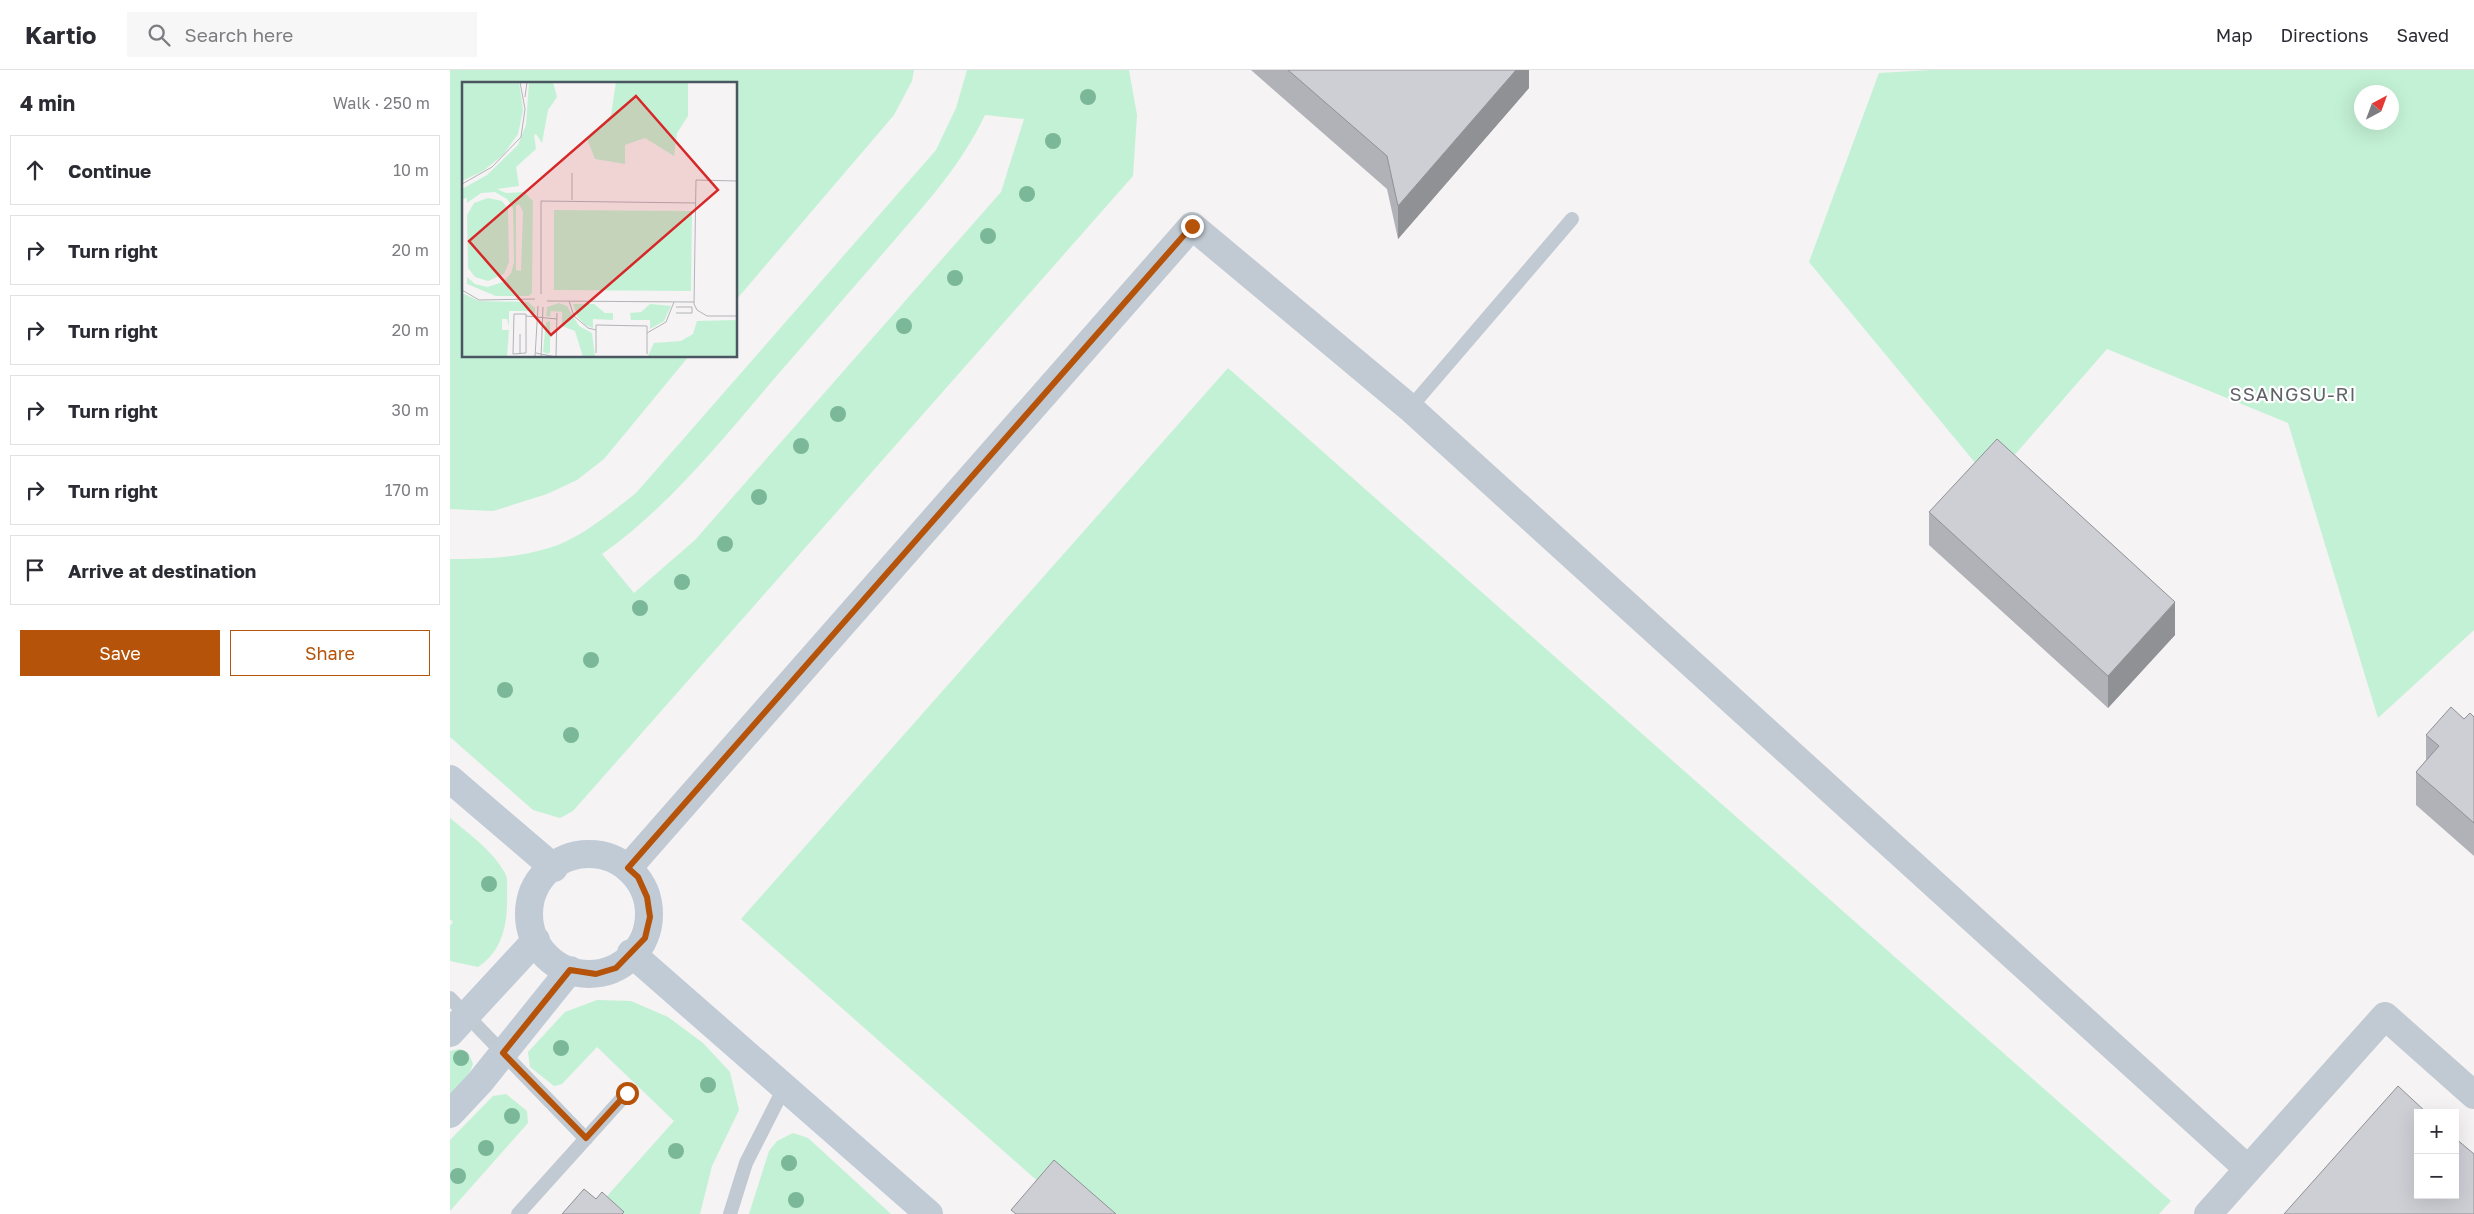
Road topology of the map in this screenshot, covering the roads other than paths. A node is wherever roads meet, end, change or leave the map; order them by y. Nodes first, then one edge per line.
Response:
1 (1572, 219) dead end
2 (1410, 408) junction
3 (450, 779) edge
4 (554, 868) junction
5 (628, 868) junction
6 (536, 940) junction
7 (631, 953) junction
8 (570, 970) junction
9 (456, 1015) edge
10 (503, 1053) junction
11 (785, 1086) junction
12 (627, 1093) dead end
13 (2474, 1095) edge
14 (450, 1114) edge
15 (586, 1138) junction
16 (2248, 1169) junction
17 (518, 1214) edge
18 (730, 1214) edge
19 (929, 1214) edge
20 (2208, 1214) edge

1 - 2 lane
2 - 5 street
2 - 16 street
3 - 4 street
4 - 5 street
4 - 6 street
5 - 7 street
6 - 8 street
6 - 9 street
7 - 8 street
7 - 11 street
8 - 10 street
9 - 10 lane
10 - 14 street
10 - 15 lane
11 - 18 lane
11 - 19 street
12 - 15 lane
13 - 16 street
15 - 17 lane
16 - 20 street

